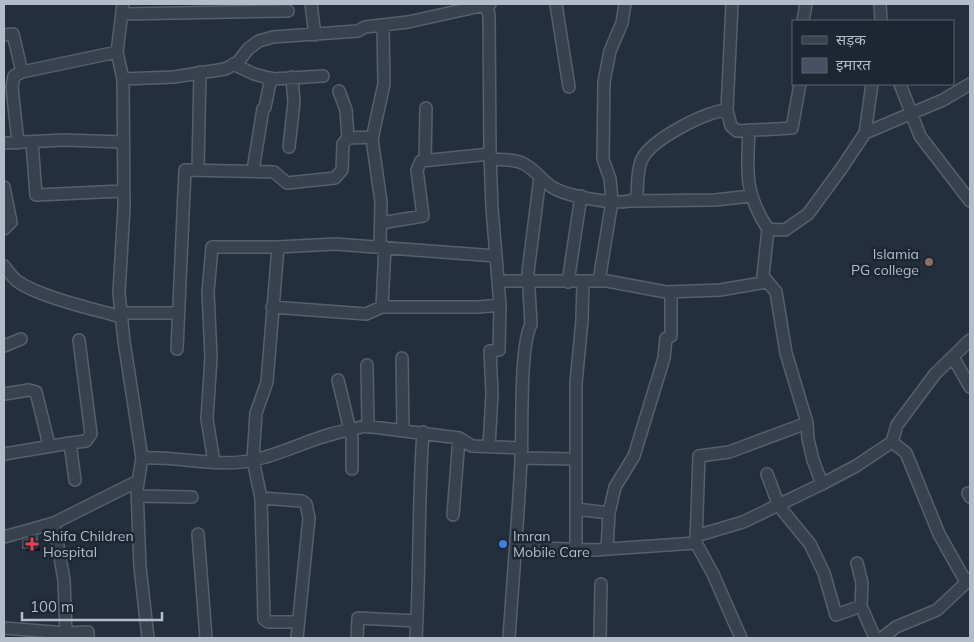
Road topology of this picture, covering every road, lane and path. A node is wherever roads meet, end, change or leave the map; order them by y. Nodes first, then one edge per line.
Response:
1 (311, 4) edge
2 (486, 4) edge
3 (556, 4) edge
4 (624, 4) edge
5 (732, 4) edge
6 (806, 4) edge
7 (880, 4) edge
8 (178, 8) edge
9 (225, 8) edge
10 (454, 8) edge
11 (123, 9) edge
12 (288, 11) dead end
13 (803, 20) edge
14 (881, 20) edge
15 (383, 25) junction
16 (4, 35) edge
17 (315, 35) junction
18 (117, 52) junction
19 (233, 64) junction
20 (22, 72) junction
21 (200, 72) junction
22 (323, 76) dead end
23 (271, 78) junction
24 (292, 78) junction
25 (123, 79) junction
26 (800, 85) edge
27 (872, 85) edge
28 (900, 85) edge
29 (970, 85) edge
30 (569, 87) dead end
31 (339, 91) dead end
32 (426, 108) dead end
33 (727, 110) junction
34 (911, 112) junction
35 (749, 130) junction
36 (865, 133) junction
37 (373, 137) junction
38 (348, 138) junction
39 (32, 142) junction
40 (122, 142) junction
41 (4, 143) edge
42 (18, 143) junction
43 (289, 147) dead end
44 (491, 156) junction
45 (424, 160) junction
46 (198, 170) junction
47 (254, 170) junction
48 (540, 177) junction
49 (4, 186) edge
50 (123, 192) junction
51 (581, 196) junction
52 (751, 196) junction
53 (612, 201) junction
54 (630, 201) junction
55 (970, 201) edge
56 (381, 224) junction
57 (4, 229) edge
58 (768, 229) junction
59 (278, 247) junction
60 (383, 247) junction
61 (496, 256) junction
62 (4, 266) edge
63 (9, 278) edge
64 (498, 281) junction
65 (599, 281) junction
66 (530, 282) junction
67 (568, 282) junction
68 (583, 282) junction
69 (767, 282) junction
70 (671, 292) junction
71 (500, 305) junction
72 (272, 307) junction
73 (382, 307) junction
74 (178, 313) junction
75 (121, 315) junction
76 (21, 340) dead end
77 (79, 340) dead end
78 (970, 340) edge
79 (4, 346) edge
80 (177, 349) dead end
81 (952, 357) junction
82 (402, 358) dead end
83 (367, 365) dead end
84 (338, 380) dead end
85 (970, 388) edge
86 (4, 394) edge
87 (807, 423) junction
88 (368, 427) junction
89 (350, 430) junction
90 (402, 431) junction
91 (423, 432) junction
92 (460, 438) junction
93 (892, 442) junction
94 (70, 443) junction
95 (49, 445) junction
96 (488, 446) junction
97 (521, 453) junction
98 (4, 454) edge
99 (142, 458) junction
100 (575, 459) junction
101 (254, 460) junction
102 (214, 462) junction
103 (352, 469) dead end
104 (767, 474) dead end
105 (75, 480) dead end
106 (138, 482) junction
107 (822, 484) junction
108 (137, 496) junction
109 (192, 497) dead end
110 (261, 498) junction
111 (779, 506) junction
112 (576, 509) junction
113 (610, 513) junction
114 (453, 515) dead end
115 (54, 523) junction
116 (198, 534) dead end
117 (4, 537) edge
118 (696, 539) junction
119 (515, 547) junction
120 (576, 549) junction
121 (607, 549) junction
122 (857, 563) dead end
123 (968, 581) edge
124 (601, 584) dead end
125 (861, 606) junction
126 (417, 621) junction
127 (298, 622) junction
128 (4, 628) edge
129 (66, 633) junction
130 (88, 638) edge
131 (148, 638) edge
132 (206, 638) edge
133 (296, 638) edge
134 (357, 638) edge
135 (416, 638) edge
136 (509, 638) edge
137 (600, 638) edge
138 (741, 638) edge
139 (875, 638) edge
140 (882, 638) edge

1 - 17 street
2 - 10 street
2 - 44 street
3 - 30 street
4 - 53 street
5 - 33 street
6 - 13 street
7 - 14 street
8 - 9 street
8 - 11 street
9 - 12 street
10 - 15 street
11 - 18 street
15 - 17 street
15 - 37 street
16 - 20 street
17 - 19 street
18 - 20 street
18 - 25 street
19 - 21 street
19 - 23 street
20 - 42 street
21 - 25 street
21 - 46 street
22 - 24 street
23 - 24 street
23 - 47 street
24 - 43 street
25 - 40 street
26 - 35 street
27 - 36 street
28 - 34 street
29 - 34 street
31 - 38 street
32 - 45 street
33 - 35 street
33 - 54 street
34 - 36 street
34 - 55 street
35 - 52 street
36 - 58 street
37 - 38 street
37 - 56 street
38 - 47 street
39 - 40 street
39 - 42 street
39 - 50 street
40 - 50 street
41 - 42 street
44 - 45 street
44 - 48 street
44 - 61 street
45 - 56 street
46 - 47 street
46 - 74 street
48 - 51 street
48 - 66 street
49 - 57 street
50 - 75 street
51 - 53 street
51 - 67 street
52 - 54 street
52 - 58 street
53 - 54 street
53 - 65 street
56 - 60 street
58 - 69 street
59 - 60 street
59 - 72 street
59 - 102 street
60 - 61 street
60 - 73 street
61 - 64 street
62 - 63 street
63 - 75 street
64 - 66 street
64 - 71 street
65 - 68 street
65 - 70 street
66 - 67 street
66 - 97 street
67 - 68 street
68 - 100 street
69 - 70 street
69 - 87 street
70 - 113 street
71 - 73 street
71 - 96 street
72 - 73 street
72 - 101 street
74 - 75 street
74 - 80 street
75 - 99 street
76 - 79 street
77 - 94 street
78 - 81 street
81 - 85 street
81 - 93 street
82 - 90 street
83 - 88 street
84 - 89 street
86 - 95 street
87 - 107 street
87 - 118 street
88 - 89 street
88 - 90 street
89 - 101 street
89 - 103 street
90 - 91 street
91 - 92 street
91 - 126 street
92 - 96 street
92 - 114 street
93 - 107 street
93 - 123 street
94 - 95 street
94 - 105 street
95 - 98 street
96 - 97 street
97 - 100 street
97 - 119 street
99 - 102 street
99 - 106 street
100 - 112 street
101 - 102 street
101 - 110 street
104 - 111 street
106 - 108 street
106 - 115 street
107 - 111 street
108 - 109 street
108 - 131 street
110 - 127 street
110 - 127 street
111 - 118 street
111 - 125 street
112 - 113 street
112 - 120 street
113 - 121 street
115 - 117 street
115 - 129 street
116 - 132 street
118 - 121 street
118 - 138 street
119 - 120 street
119 - 136 street
120 - 121 street
122 - 125 street
123 - 140 street
124 - 137 street
125 - 139 street
126 - 134 street
126 - 135 street
127 - 133 street
128 - 129 street
129 - 130 street

